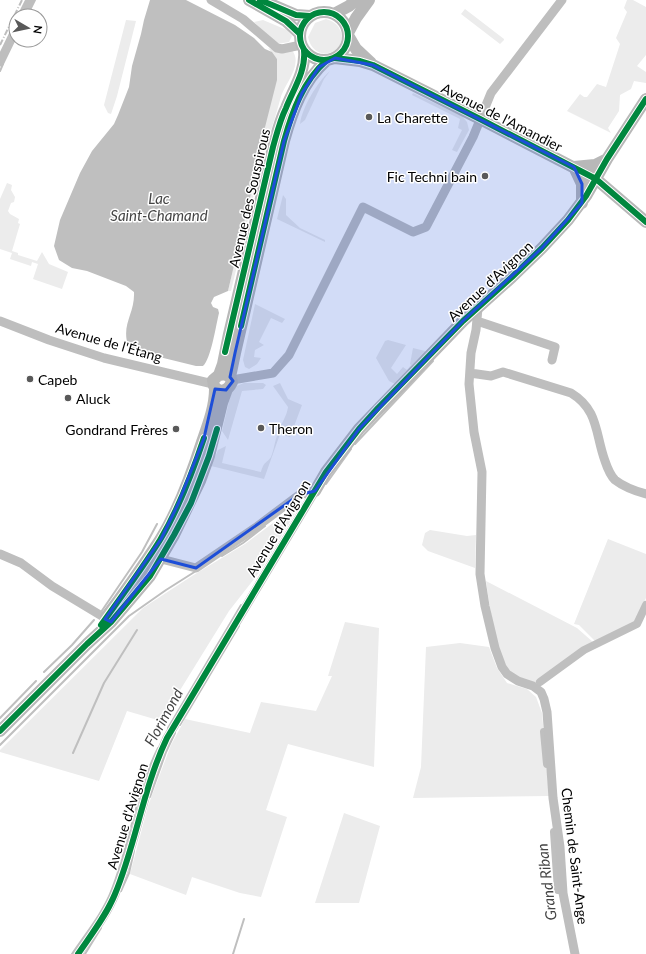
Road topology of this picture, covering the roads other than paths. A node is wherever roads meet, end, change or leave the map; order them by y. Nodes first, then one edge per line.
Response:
1 (211, 0) edge
2 (249, 0) edge
3 (260, 0) edge
4 (356, 0) edge
5 (369, 0) edge
6 (562, 0) edge
7 (334, 14) junction
8 (310, 16) junction
9 (348, 35) junction
10 (302, 43) junction
11 (8, 46) edge
12 (331, 60) junction
13 (0, 62) edge
14 (373, 65) junction
15 (646, 98) edge
16 (480, 119) junction
17 (607, 160) junction
18 (574, 167) junction
19 (596, 179) junction
20 (582, 203) junction
21 (646, 222) edge
22 (478, 308) junction
23 (0, 321) edge
24 (477, 321) junction
25 (552, 360) dead end
26 (470, 373) junction
27 (223, 382) junction
28 (315, 491) junction
29 (646, 494) edge
30 (0, 554) edge
31 (156, 555) junction
32 (108, 620) junction
33 (0, 731) edge
34 (78, 954) edge
35 (575, 954) edge

1 - 10 street
2 - 10 main road
3 - 8 main road
4 - 7 main road
5 - 9 main road
6 - 16 street
7 - 8 main road
7 - 9 main road
8 - 10 main road
9 - 12 main road
9 - 14 main road, Avenue de l'Amandier
10 - 12 main road
10 - 27 main road, Avenue des Souspirous
11 - 13 street
12 - 14 main road, Avenue de l'Amandier
12 - 27 main road, Avenue des Souspirous
14 - 16 main road, Avenue de l'Amandier
15 - 17 main road, Avenue d'Avignon
16 - 18 main road, Avenue de l'Amandier
16 - 27 street
17 - 18 main road
17 - 19 main road, Avenue d'Avignon
18 - 19 main road, Avenue de l'Amandier
18 - 20 main road
19 - 20 main road, Avenue d'Avignon
19 - 21 main road, Avenue de l'Amandier
20 - 22 main road, Avenue d'Avignon
22 - 24 street, Chemin de Saint-Ange
22 - 28 main road, Avenue d'Avignon
23 - 27 street, Avenue de l'Étang
24 - 25 street
24 - 26 street, Chemin de Saint-Ange
26 - 29 street
26 - 35 street, Chemin de Saint-Ange
27 - 31 main road, Avenue des Souspirous
28 - 31 street
28 - 34 street, Avenue d'Avignon
30 - 32 street
31 - 32 main road, Avenue des Souspirous
32 - 33 main road, Avenue des Souspirous

